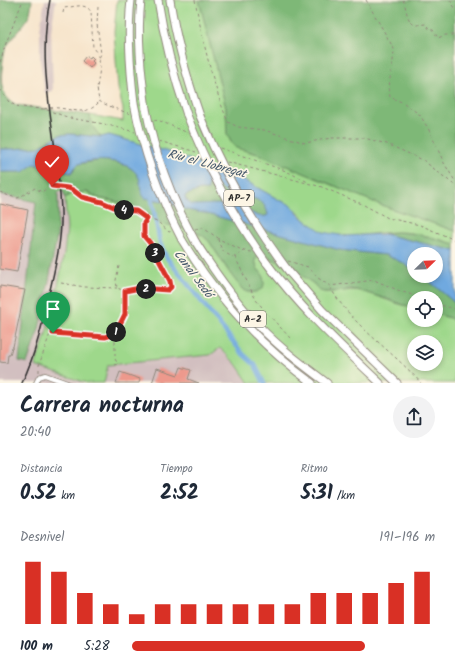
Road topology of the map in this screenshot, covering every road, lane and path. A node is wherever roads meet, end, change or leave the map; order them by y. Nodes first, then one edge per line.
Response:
1 (23, 0) edge
2 (131, 0) edge
3 (141, 0) edge
4 (158, 0) edge
5 (170, 0) edge
6 (195, 0) edge
7 (366, 0) edge
8 (403, 0) edge
9 (450, 0) edge
10 (98, 7) dead end
11 (455, 8) edge
12 (63, 13) dead end
13 (455, 35) edge
14 (99, 59) junction
15 (0, 62) edge
16 (0, 90) edge
17 (44, 109) junction
18 (134, 132) dead end
19 (161, 142) dead end
20 (195, 152) dead end
21 (227, 162) dead end
22 (455, 183) edge
23 (0, 192) edge
24 (218, 238) dead end
25 (455, 240) edge
26 (244, 251) dead end
27 (235, 257) junction
28 (119, 266) dead end
29 (374, 280) dead end
30 (61, 283) dead end
31 (330, 286) dead end
32 (117, 288) junction
33 (125, 291) junction
34 (407, 293) edge
35 (443, 306) edge
36 (455, 309) edge
37 (115, 334) junction
38 (292, 340) dead end
39 (115, 365) dead end
40 (39, 377) junction
41 (36, 383) edge
42 (67, 383) edge
43 (312, 383) edge
44 (327, 383) edge
45 (380, 383) edge
46 (397, 383) edge
47 (421, 383) edge

1 - 15 path
2 - 43 highway, A-2, bridge
3 - 44 highway, A-2, bridge
4 - 45 highway, AP-7, bridge
5 - 46 highway, AP-7, bridge
6 - 22 path
7 - 22 path
8 - 13 path
9 - 11 path
10 - 14 path
12 - 14 path
14 - 17 path
16 - 17 path
17 - 18 path
19 - 20 path
21 - 25 path
23 - 33 path
24 - 27 path
26 - 27 path
27 - 38 path
28 - 32 path
29 - 34 path
30 - 32 path
31 - 47 path
32 - 33 path
33 - 37 path
35 - 36 path
37 - 39 path
37 - 40 path
40 - 41 street
40 - 42 street

